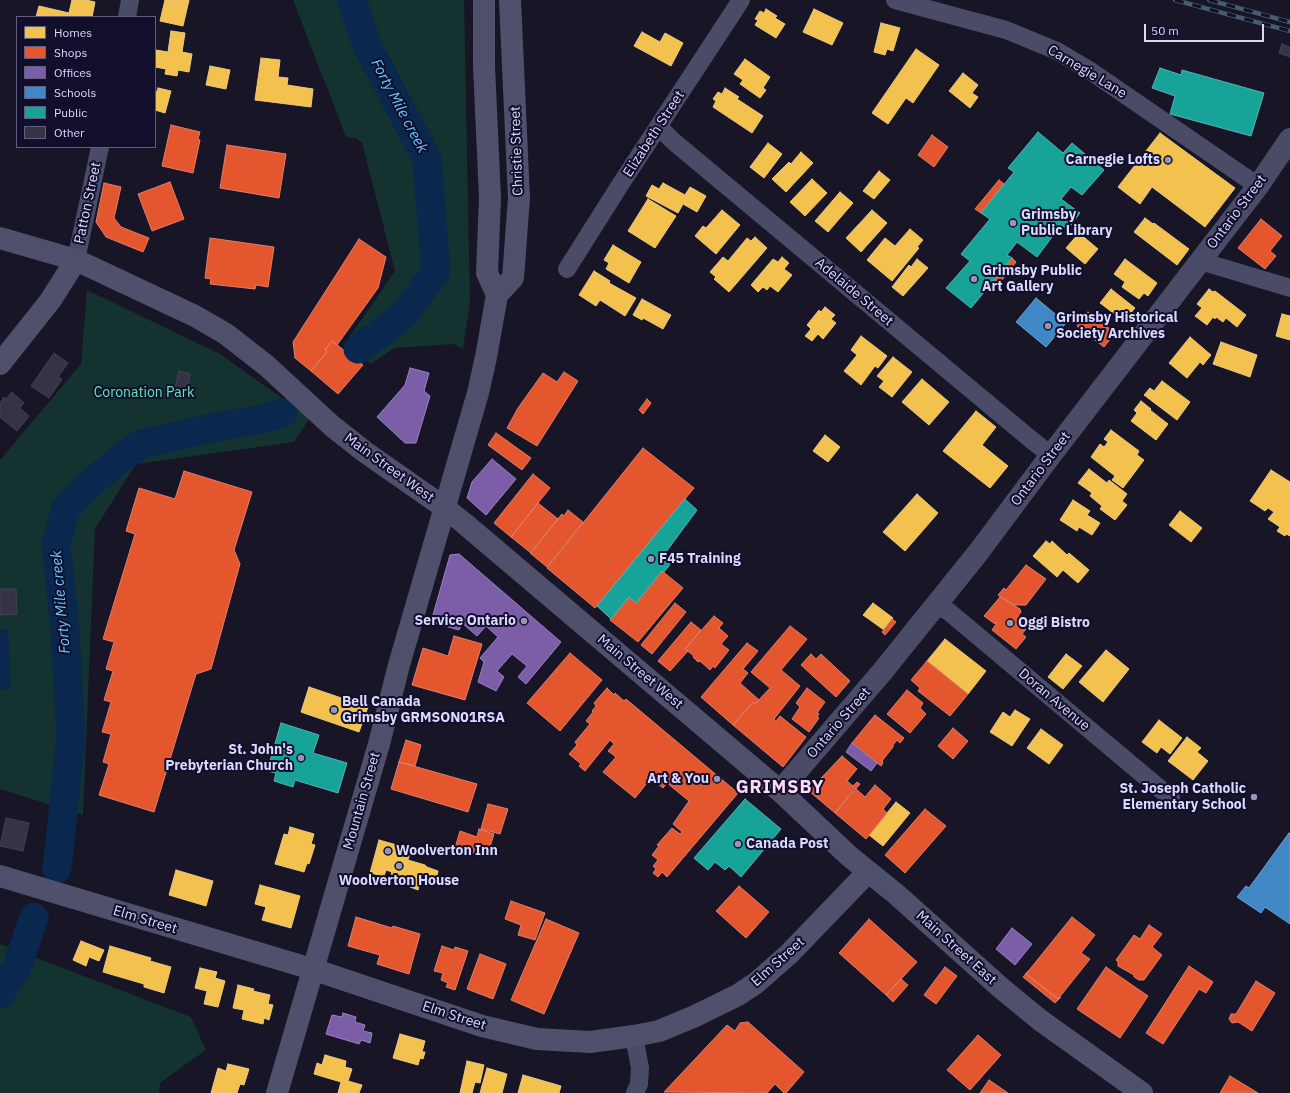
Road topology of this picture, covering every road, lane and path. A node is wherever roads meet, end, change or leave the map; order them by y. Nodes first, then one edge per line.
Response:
1 (130, 0) edge
2 (484, 0) edge
3 (510, 0) edge
4 (741, 0) edge
5 (896, 0) edge
6 (127, 16) edge
7 (659, 127) junction
8 (1290, 139) edge
9 (100, 148) edge
10 (1258, 186) junction
11 (0, 238) edge
12 (76, 260) junction
13 (1200, 262) junction
14 (567, 269) dead end
15 (1290, 288) edge
16 (497, 295) junction
17 (0, 364) edge
18 (1051, 455) junction
19 (445, 508) junction
20 (935, 606) junction
21 (780, 791) junction
22 (1171, 798) dead end
23 (868, 872) junction
24 (0, 876) edge
25 (312, 969) junction
26 (634, 1036) junction
27 (277, 1093) edge
28 (635, 1093) edge
29 (1142, 1093) edge

1 - 6 street
2 - 16 main road, Christie Street
3 - 16 main road, Christie Street
4 - 7 street, Elizabeth Street
5 - 10 street, Carnegie Lane
7 - 14 street, Elizabeth Street
7 - 18 street, Adelaide Street
8 - 10 street, Ontario Street
9 - 12 street, Patton Street
10 - 13 street, Ontario Street
11 - 12 main road, Main Street West
12 - 17 main road
12 - 19 main road, Main Street West
13 - 15 street
13 - 18 street, Ontario Street
16 - 19 main road
18 - 20 street, Ontario Street
19 - 21 main road, Main Street West
19 - 25 main road, Mountain Street
20 - 21 street, Ontario Street
20 - 22 street, Doran Avenue
21 - 23 main road, Main Street East
23 - 26 main road, Elm Street
23 - 29 main road, Main Street East
24 - 25 main road, Elm Street
25 - 26 main road, Elm Street
25 - 27 main road, Mountain Street
26 - 28 street

